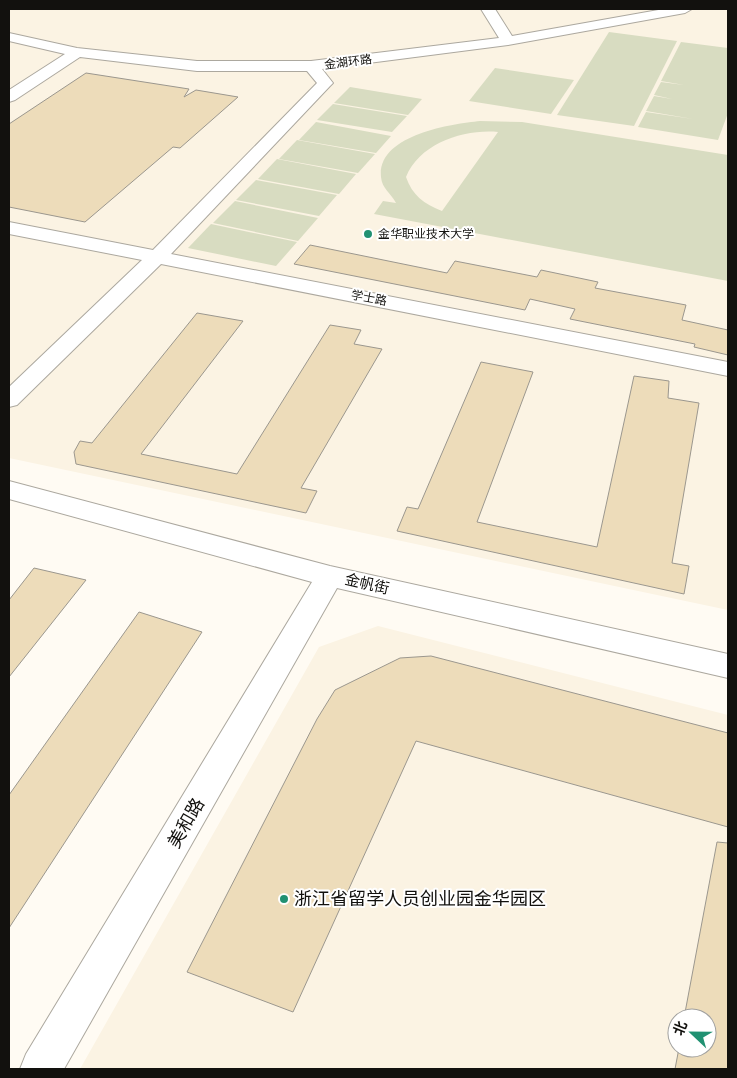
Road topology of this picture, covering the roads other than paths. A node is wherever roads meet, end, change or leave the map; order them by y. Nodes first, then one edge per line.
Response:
1 (488, 9) edge
2 (685, 9) edge
3 (9, 38) edge
4 (508, 42) junction
5 (77, 52) junction
6 (312, 66) junction
7 (9, 96) edge
8 (9, 228) edge
9 (158, 256) junction
10 (728, 369) edge
11 (9, 400) edge
12 (9, 490) edge
13 (330, 576) junction
14 (728, 666) edge
15 (41, 1069) edge

1 - 4 street
2 - 4 street, 金湖环路
3 - 5 street, 金湖环路
4 - 6 street, 金湖环路
5 - 6 street, 金湖环路
5 - 7 street
6 - 9 street
8 - 9 street, 学士路
9 - 10 street, 学士路
9 - 11 street
12 - 13 street, 金帆街
13 - 14 street, 金帆街
13 - 15 street, 美和路

